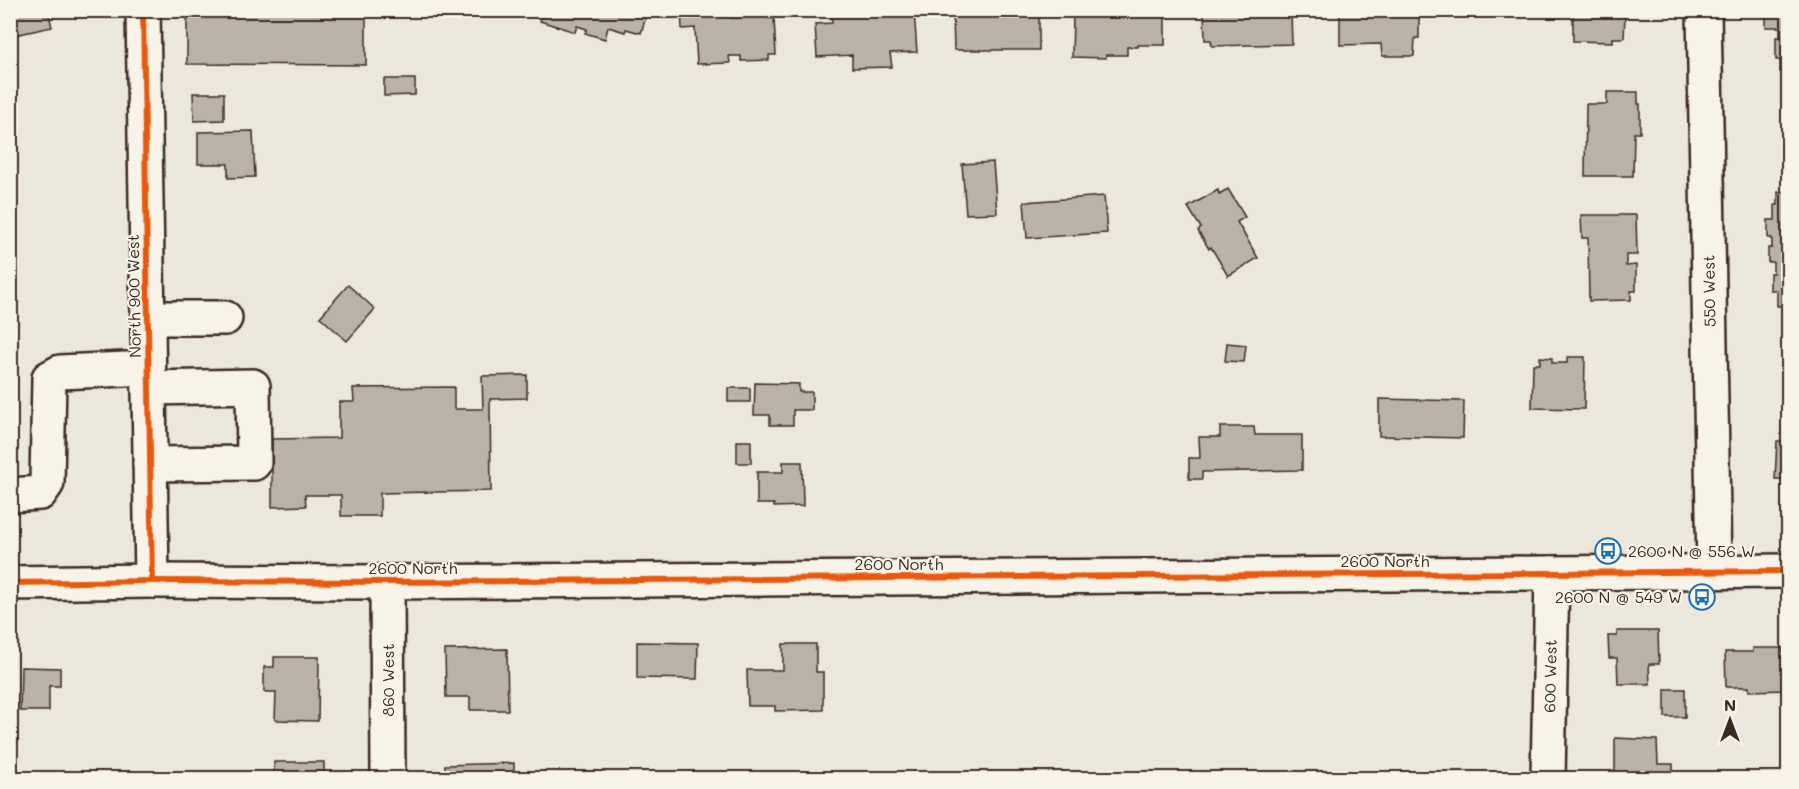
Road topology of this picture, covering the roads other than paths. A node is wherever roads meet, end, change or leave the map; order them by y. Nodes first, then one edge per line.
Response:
1 (143, 10) edge
2 (1704, 10) edge
3 (148, 318) junction
4 (225, 318) dead end
5 (149, 378) junction
6 (150, 464) junction
7 (10, 495) edge
8 (1714, 571) junction
9 (1788, 571) edge
10 (1552, 573) junction
11 (152, 581) junction
12 (387, 582) junction
13 (10, 583) edge
14 (388, 778) edge
15 (1548, 778) edge

1 - 3 street, North 900 West
2 - 8 street, 550 West
3 - 4 street
3 - 5 street, North 900 West
5 - 6 street, North 900 West
5 - 6 street
5 - 7 street
6 - 11 street, North 900 West
8 - 9 street, 2600 North
8 - 10 street, 2600 North
10 - 12 street, 2600 North
10 - 15 street, 600 West
11 - 12 street, 2600 North
11 - 13 street, 2600 North
12 - 14 street, 860 West

